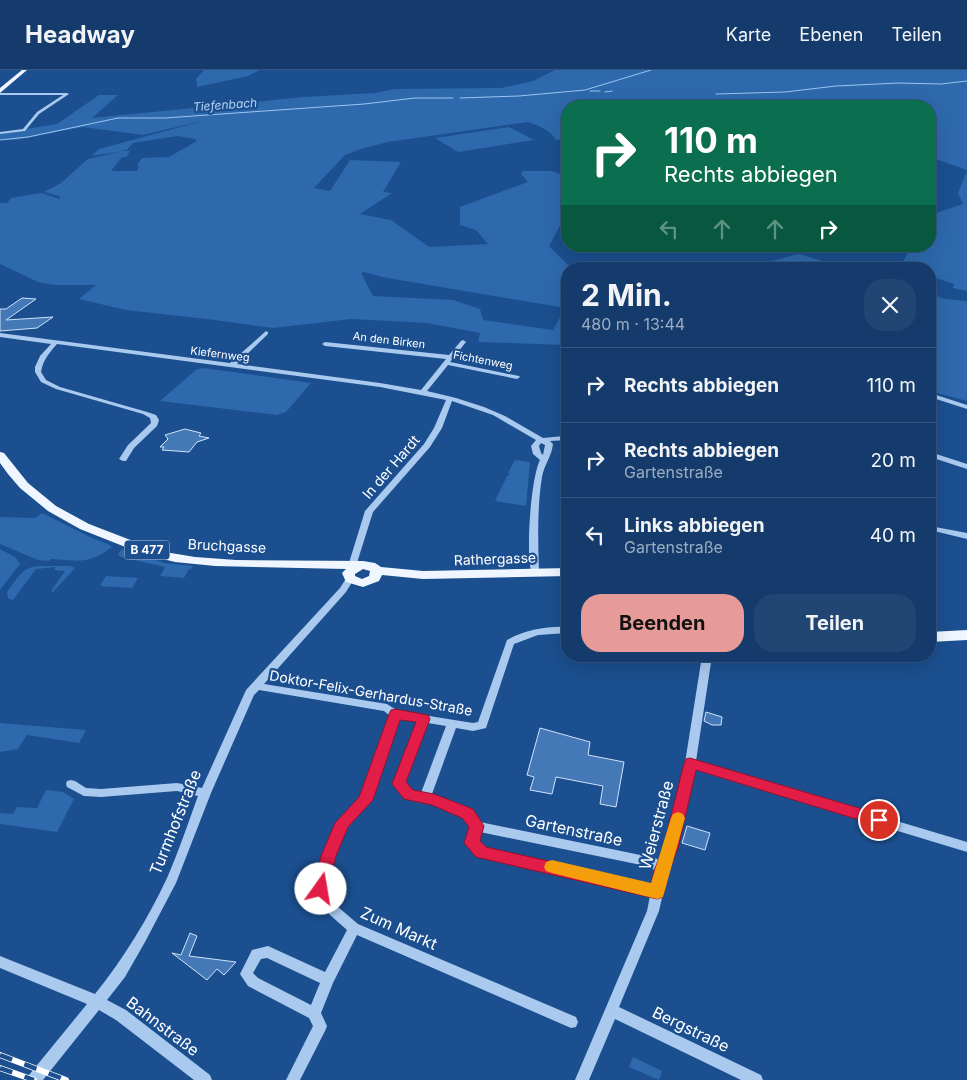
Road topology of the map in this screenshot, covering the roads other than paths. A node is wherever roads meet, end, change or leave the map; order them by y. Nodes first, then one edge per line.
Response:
1 (25, 70) edge
2 (0, 92) edge
3 (24, 130) joint
4 (0, 133) edge
5 (266, 333) dead end
6 (0, 335) edge
7 (56, 342) junction
8 (463, 342) dead end
9 (325, 344) dead end
10 (448, 360) junction
11 (232, 366) junction
12 (517, 377) dead end
13 (423, 392) junction
14 (437, 396) joint
15 (936, 397) edge
16 (450, 399) junction
17 (967, 408) edge
18 (561, 438) edge
19 (540, 440) junction
20 (0, 455) edge
21 (936, 456) edge
22 (542, 458) joint
23 (122, 459) dead end
24 (967, 467) edge
25 (936, 529) edge
26 (967, 536) edge
27 (352, 571) junction
28 (535, 572) junction
29 (561, 572) edge
30 (374, 575) junction
31 (561, 629) edge
32 (967, 635) edge
33 (936, 637) edge
34 (706, 662) edge
35 (256, 686) junction
36 (395, 714) junction
37 (424, 719) junction
38 (452, 724) junction
39 (690, 763) junction
40 (71, 784) dead end
41 (205, 793) junction
42 (425, 798) junction
43 (476, 826) junction
44 (967, 847) edge
45 (662, 871) junction
46 (657, 892) junction
47 (354, 928) junction
48 (0, 962) edge
49 (328, 980) junction
50 (98, 1002) junction
51 (611, 1010) junction
52 (314, 1013) junction
53 (571, 1022) dead end
54 (34, 1080) edge
55 (205, 1080) edge
56 (293, 1080) edge
57 (582, 1080) edge
58 (756, 1080) edge

1 - 2 main road
2 - 3 street
3 - 4 street
5 - 11 street
6 - 7 street, Kiefernweg
7 - 11 street, Kiefernweg
7 - 23 street
8 - 10 street
9 - 10 street, An den Birken
10 - 12 street, Fichtenweg
10 - 13 street
11 - 13 street, Kiefernweg
13 - 14 street, Kiefernweg
14 - 16 street
15 - 17 street
16 - 19 street
16 - 27 street, In der Hardt
18 - 19 street
19 - 22 street
20 - 27 main road, Bruchgasse / B 477
21 - 24 street
22 - 28 street
25 - 26 street
27 - 30 main road, B 477
27 - 30 main road, B 477
27 - 35 street, Turmhofstraße
28 - 29 main road, Rathergasse / B 477
28 - 30 main road, Rathergasse / B 477
31 - 38 street, Doktor-Felix-Gerhardus-Straße
32 - 33 main road
34 - 39 street, Weierstraße
35 - 36 street, Doktor-Felix-Gerhardus-Straße
35 - 41 street, Turmhofstraße
36 - 37 street, Doktor-Felix-Gerhardus-Straße
36 - 47 street, Zum Markt
37 - 38 street, Doktor-Felix-Gerhardus-Straße
37 - 42 street
38 - 42 street
39 - 44 street
39 - 45 street, Weierstraße
40 - 41 street
41 - 50 street, Turmhofstraße
42 - 43 street
43 - 45 street, Gartenstraße
43 - 46 street
45 - 46 street, Weierstraße
46 - 51 street, Weierstraße
47 - 49 street
47 - 53 street, Zum Markt
48 - 50 street
49 - 52 street
49 - 52 street
50 - 54 street, Turmhofstraße
50 - 55 street, Bahnstraße
51 - 57 street, Weierstraße
51 - 58 street, Bergstraße
52 - 56 street

